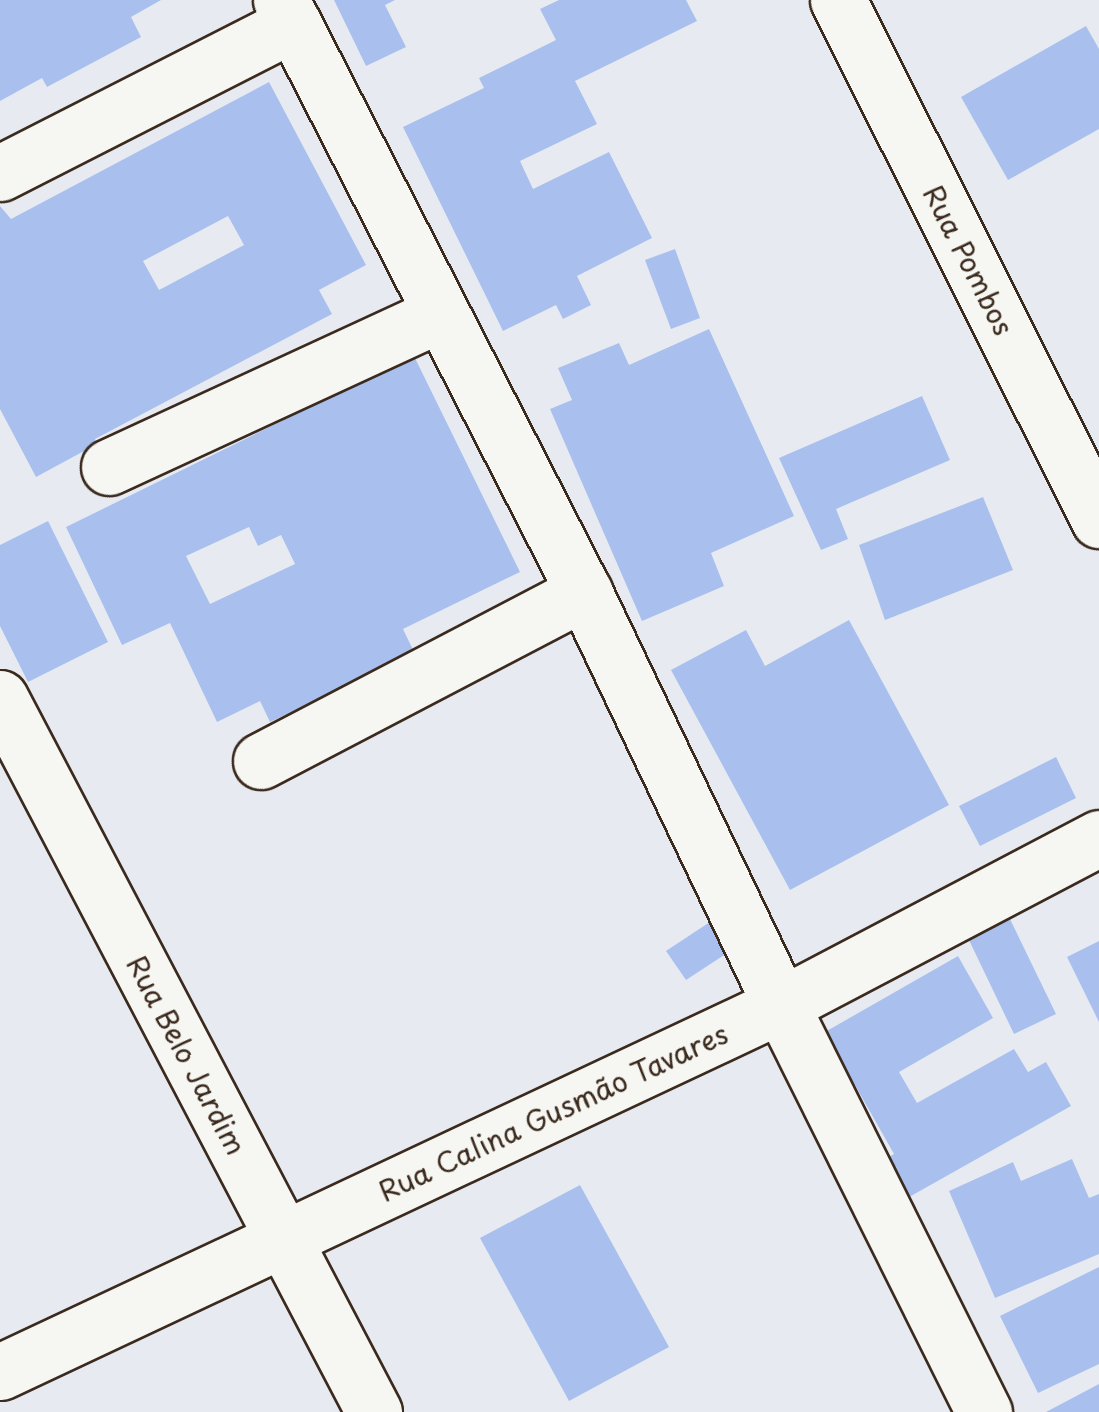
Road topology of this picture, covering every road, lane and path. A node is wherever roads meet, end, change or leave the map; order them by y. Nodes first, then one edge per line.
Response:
1 (838, 0) edge
2 (287, 12) edge
3 (0, 173) edge
4 (440, 314) junction
5 (109, 467) dead end
6 (1099, 520) edge
7 (584, 592) junction
8 (0, 698) edge
9 (261, 762) dead end
10 (1099, 838) edge
11 (780, 1004) junction
12 (284, 1239) junction
13 (0, 1372) edge
14 (374, 1412) edge
15 (984, 1412) edge

1 - 6 street, Rua Pombos
2 - 3 street
2 - 4 street
4 - 5 street
4 - 7 street
7 - 9 street
7 - 11 street
8 - 12 street, Rua Belo Jardim
10 - 11 street, Rua Calina Gusmão Tavares
11 - 12 street, Rua Calina Gusmão Tavares
11 - 15 street
12 - 13 street, Rua Calina Gusmão Tavares
12 - 14 street, Rua Belo Jardim

